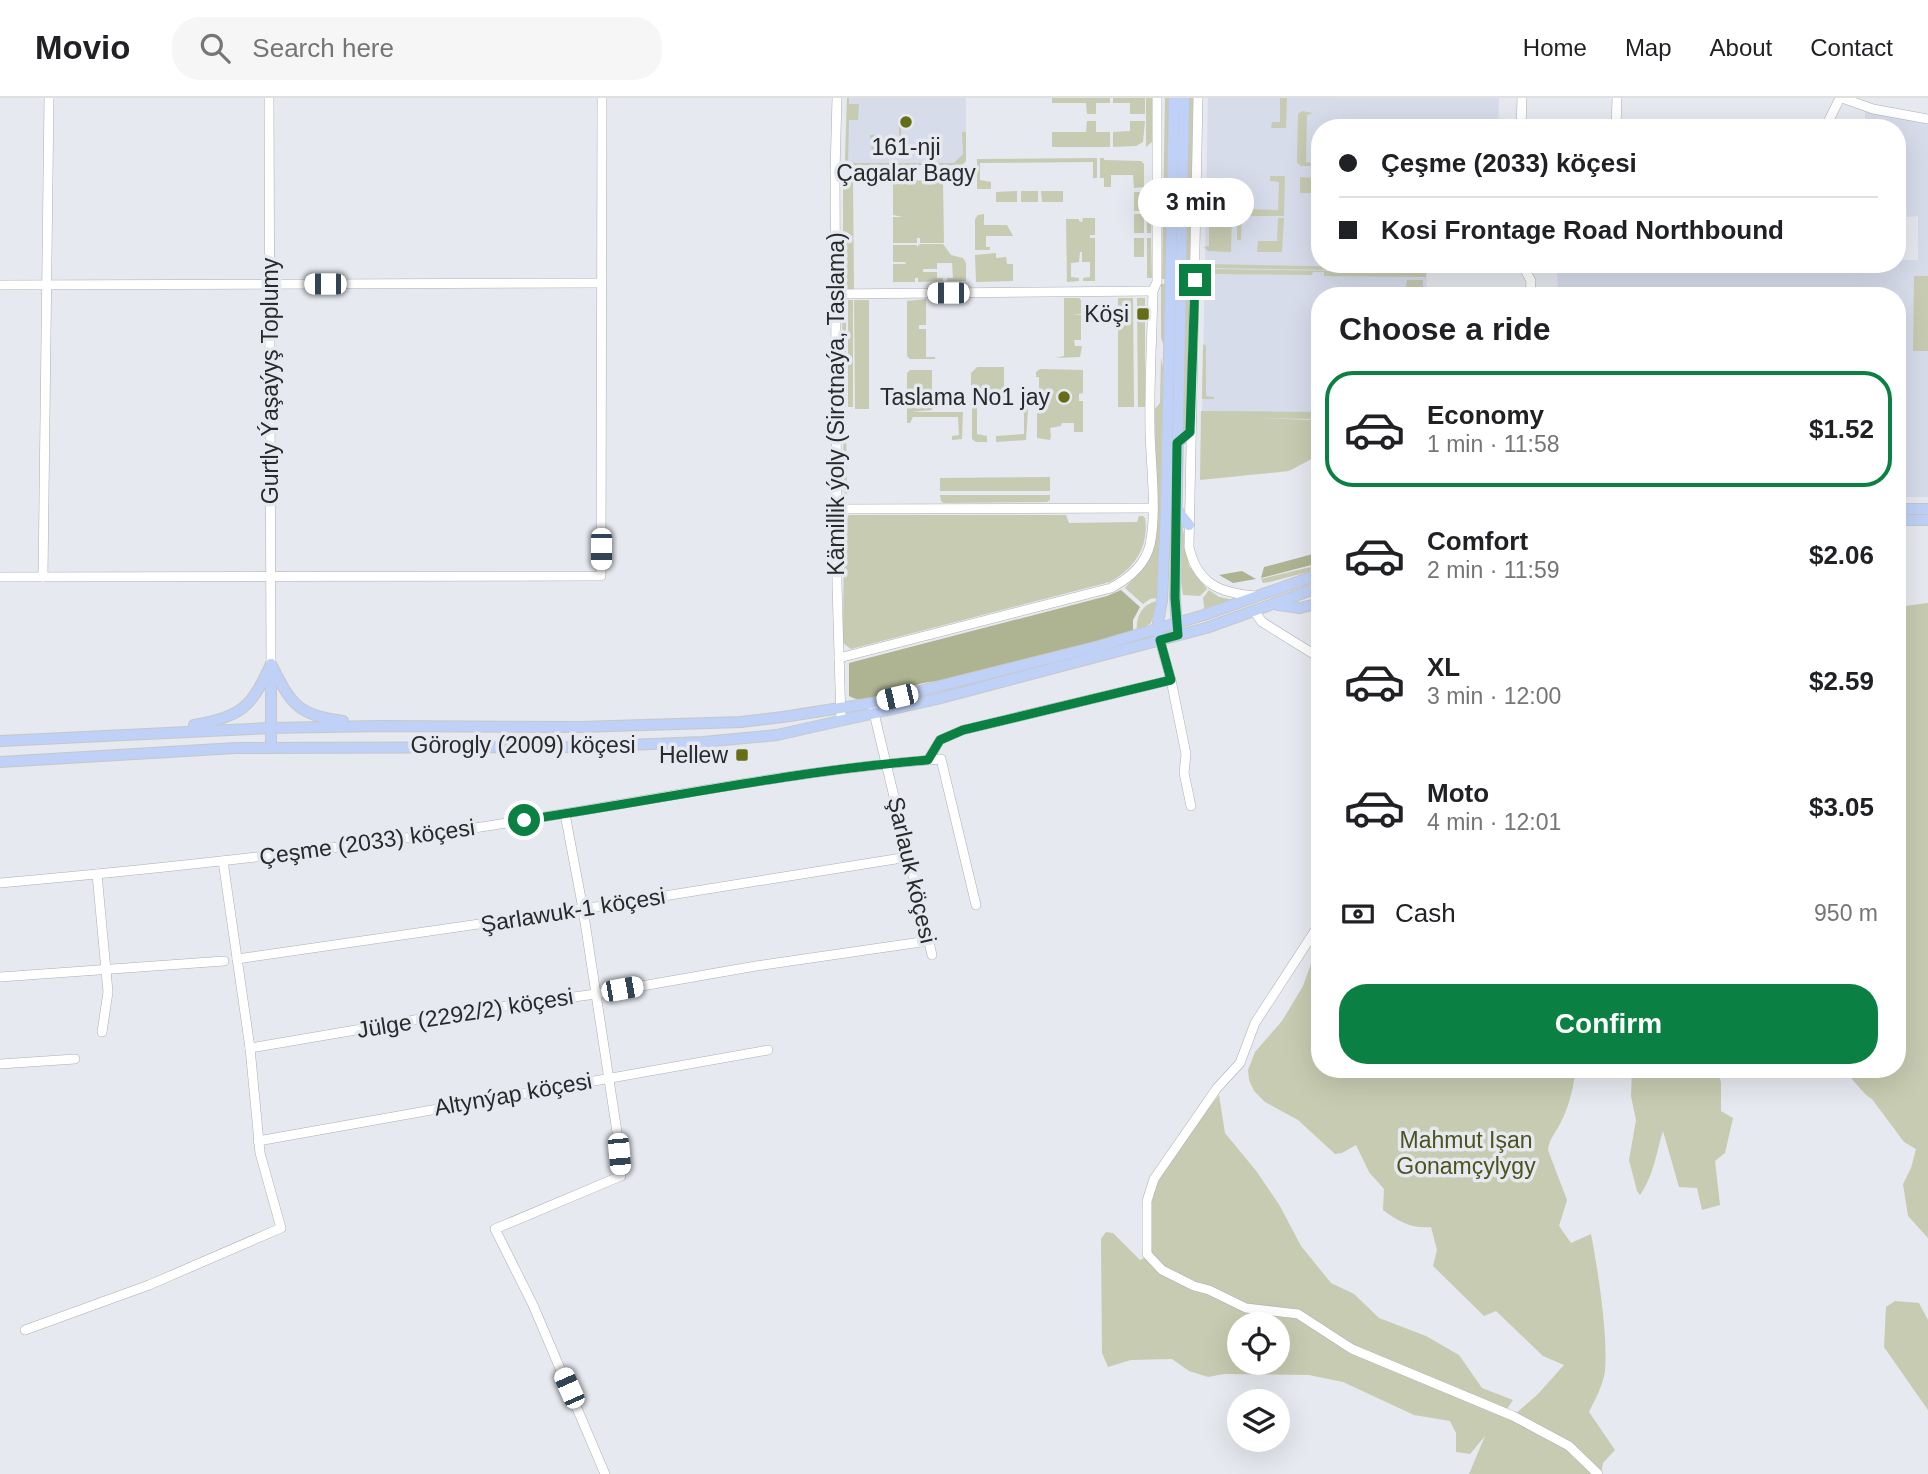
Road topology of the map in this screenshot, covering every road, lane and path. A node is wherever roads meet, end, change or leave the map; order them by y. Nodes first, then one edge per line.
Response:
1 (49, 98) edge
2 (269, 98) edge
3 (602, 98) edge
4 (837, 98) edge
5 (1157, 98) edge
6 (1174, 98) edge
7 (1184, 98) edge
8 (1198, 98) edge
9 (1522, 98) edge
10 (1617, 98) edge
11 (1841, 98) edge
12 (1521, 119) edge
13 (1616, 119) edge
14 (1830, 119) edge
15 (1928, 119) edge
16 (601, 283) junction
17 (270, 284) junction
18 (0, 285) edge
19 (47, 285) junction
20 (1153, 291) junction
21 (836, 293) junction
22 (1190, 432) junction
23 (1177, 443) junction
24 (1152, 508) junction
25 (836, 509) junction
26 (1176, 509) junction
27 (1906, 509) edge
28 (1928, 509) edge
29 (1906, 520) edge
30 (1928, 520) edge
31 (1189, 525) junction
32 (271, 576) junction
33 (0, 577) edge
34 (44, 577) junction
35 (1311, 578) edge
36 (1311, 590) edge
37 (1260, 596) junction
38 (1275, 604) junction
39 (1311, 605) edge
40 (1254, 611) junction
41 (1158, 628) junction
42 (1177, 629) junction
43 (1160, 640) junction
44 (1311, 652) edge
45 (839, 658) junction
46 (271, 664) junction
47 (1171, 680) junction
48 (840, 709) junction
49 (873, 709) junction
50 (841, 721) junction
51 (379, 726) junction
52 (271, 728) junction
53 (158, 732) junction
54 (0, 741) edge
55 (271, 747) junction
56 (928, 760) junction
57 (0, 762) edge
58 (887, 763) junction
59 (1191, 806) dead end
60 (565, 814) junction
61 (908, 857) junction
62 (223, 861) junction
63 (97, 874) junction
64 (0, 883) edge
65 (976, 905) dead end
66 (583, 909) junction
67 (1311, 937) edge
68 (928, 942) junction
69 (932, 955) dead end
70 (236, 959) junction
71 (224, 961) dead end
72 (106, 969) junction
73 (0, 977) edge
74 (596, 994) junction
75 (102, 1032) dead end
76 (250, 1048) junction
77 (768, 1049) dead end
78 (75, 1059) dead end
79 (0, 1064) edge
80 (608, 1078) junction
81 (258, 1141) junction
82 (25, 1329) dead end
83 (605, 1474) edge
84 (1598, 1474) edge

1 - 19 street
2 - 17 street, Gurtly Ýaşaýyş Toplumy
3 - 16 street
4 - 21 street, Kämillik ýoly (Sirotnaýa, Taslama)
5 - 20 street
6 - 41 main road
7 - 23 main road
8 - 22 street
9 - 12 street
10 - 13 street
11 - 14 street
11 - 15 street
16 - 17 street
16 - 32 street
17 - 19 street
17 - 32 street, Gurtly Ýaşaýyş Toplumy
18 - 19 street
19 - 34 street
20 - 21 street
20 - 24 street
21 - 25 street, Kämillik ýoly (Sirotnaýa, Taslama)
22 - 23 main road
22 - 31 street
23 - 26 main road
24 - 25 street
24 - 45 street
25 - 45 street, Kämillik ýoly (Sirotnaýa, Taslama)
26 - 31 main road
26 - 42 main road
27 - 28 main road
29 - 30 main road
31 - 37 street
32 - 34 street
32 - 46 street, Gurtly Ýaşaýyş Toplumy
33 - 34 street
35 - 37 main road, Görogly (2009) köçesi
36 - 38 main road, Görogly (2009) köçesi
37 - 42 main road, Görogly (2009) köçesi
38 - 39 main road
38 - 40 main road, Görogly (2009) köçesi
40 - 42 main road, Görogly (2009) köçesi
40 - 44 street
41 - 42 main road, Görogly (2009) köçesi
41 - 43 main road
41 - 49 main road, Görogly (2009) köçesi
42 - 43 main road, Görogly (2009) köçesi
43 - 47 street
43 - 49 main road, Görogly (2009) köçesi
45 - 48 street, Kämillik ýoly (Sirotnaýa, Taslama)
46 - 51 main road
46 - 52 main road
46 - 53 main road
47 - 56 street
47 - 59 street
48 - 49 main road, Görogly (2009) köçesi
48 - 50 street, Kämillik ýoly (Sirotnaýa, Taslama)
48 - 51 main road, Görogly (2009) köçesi
49 - 50 main road, Görogly (2009) köçesi
49 - 58 street, Şarlauk köçesi
50 - 55 main road, Görogly (2009) köçesi
51 - 52 main road, Görogly (2009) köçesi
52 - 53 main road, Görogly (2009) köçesi
52 - 55 main road
53 - 54 main road, Görogly (2009) köçesi
55 - 57 main road, Görogly (2009) köçesi
56 - 58 street, Çeşme (2033) köçesi
56 - 65 street, Çeşme (2033) köçesi
58 - 60 street, Çeşme (2033) köçesi
58 - 61 street, Şarlauk köçesi
60 - 62 street, Çeşme (2033) köçesi
60 - 66 street
61 - 66 street, Şarlawuk-1 köçesi
61 - 68 street, Şarlauk köçesi
62 - 63 street, Çeşme (2033) köçesi
62 - 70 street
63 - 64 street, Çeşme (2033) köçesi
63 - 72 street
66 - 70 street, Şarlawuk-1 köçesi
66 - 74 street
67 - 84 street
68 - 69 street, Şarlauk köçesi
68 - 74 street, Jülge (2292/2) köçesi
70 - 76 street
71 - 72 street
72 - 73 street
72 - 75 street
74 - 76 street, Jülge (2292/2) köçesi
74 - 80 street
76 - 81 street
77 - 80 street, Altynýap köçesi
78 - 79 street
80 - 81 street, Altynýap köçesi
80 - 83 street
81 - 82 street

